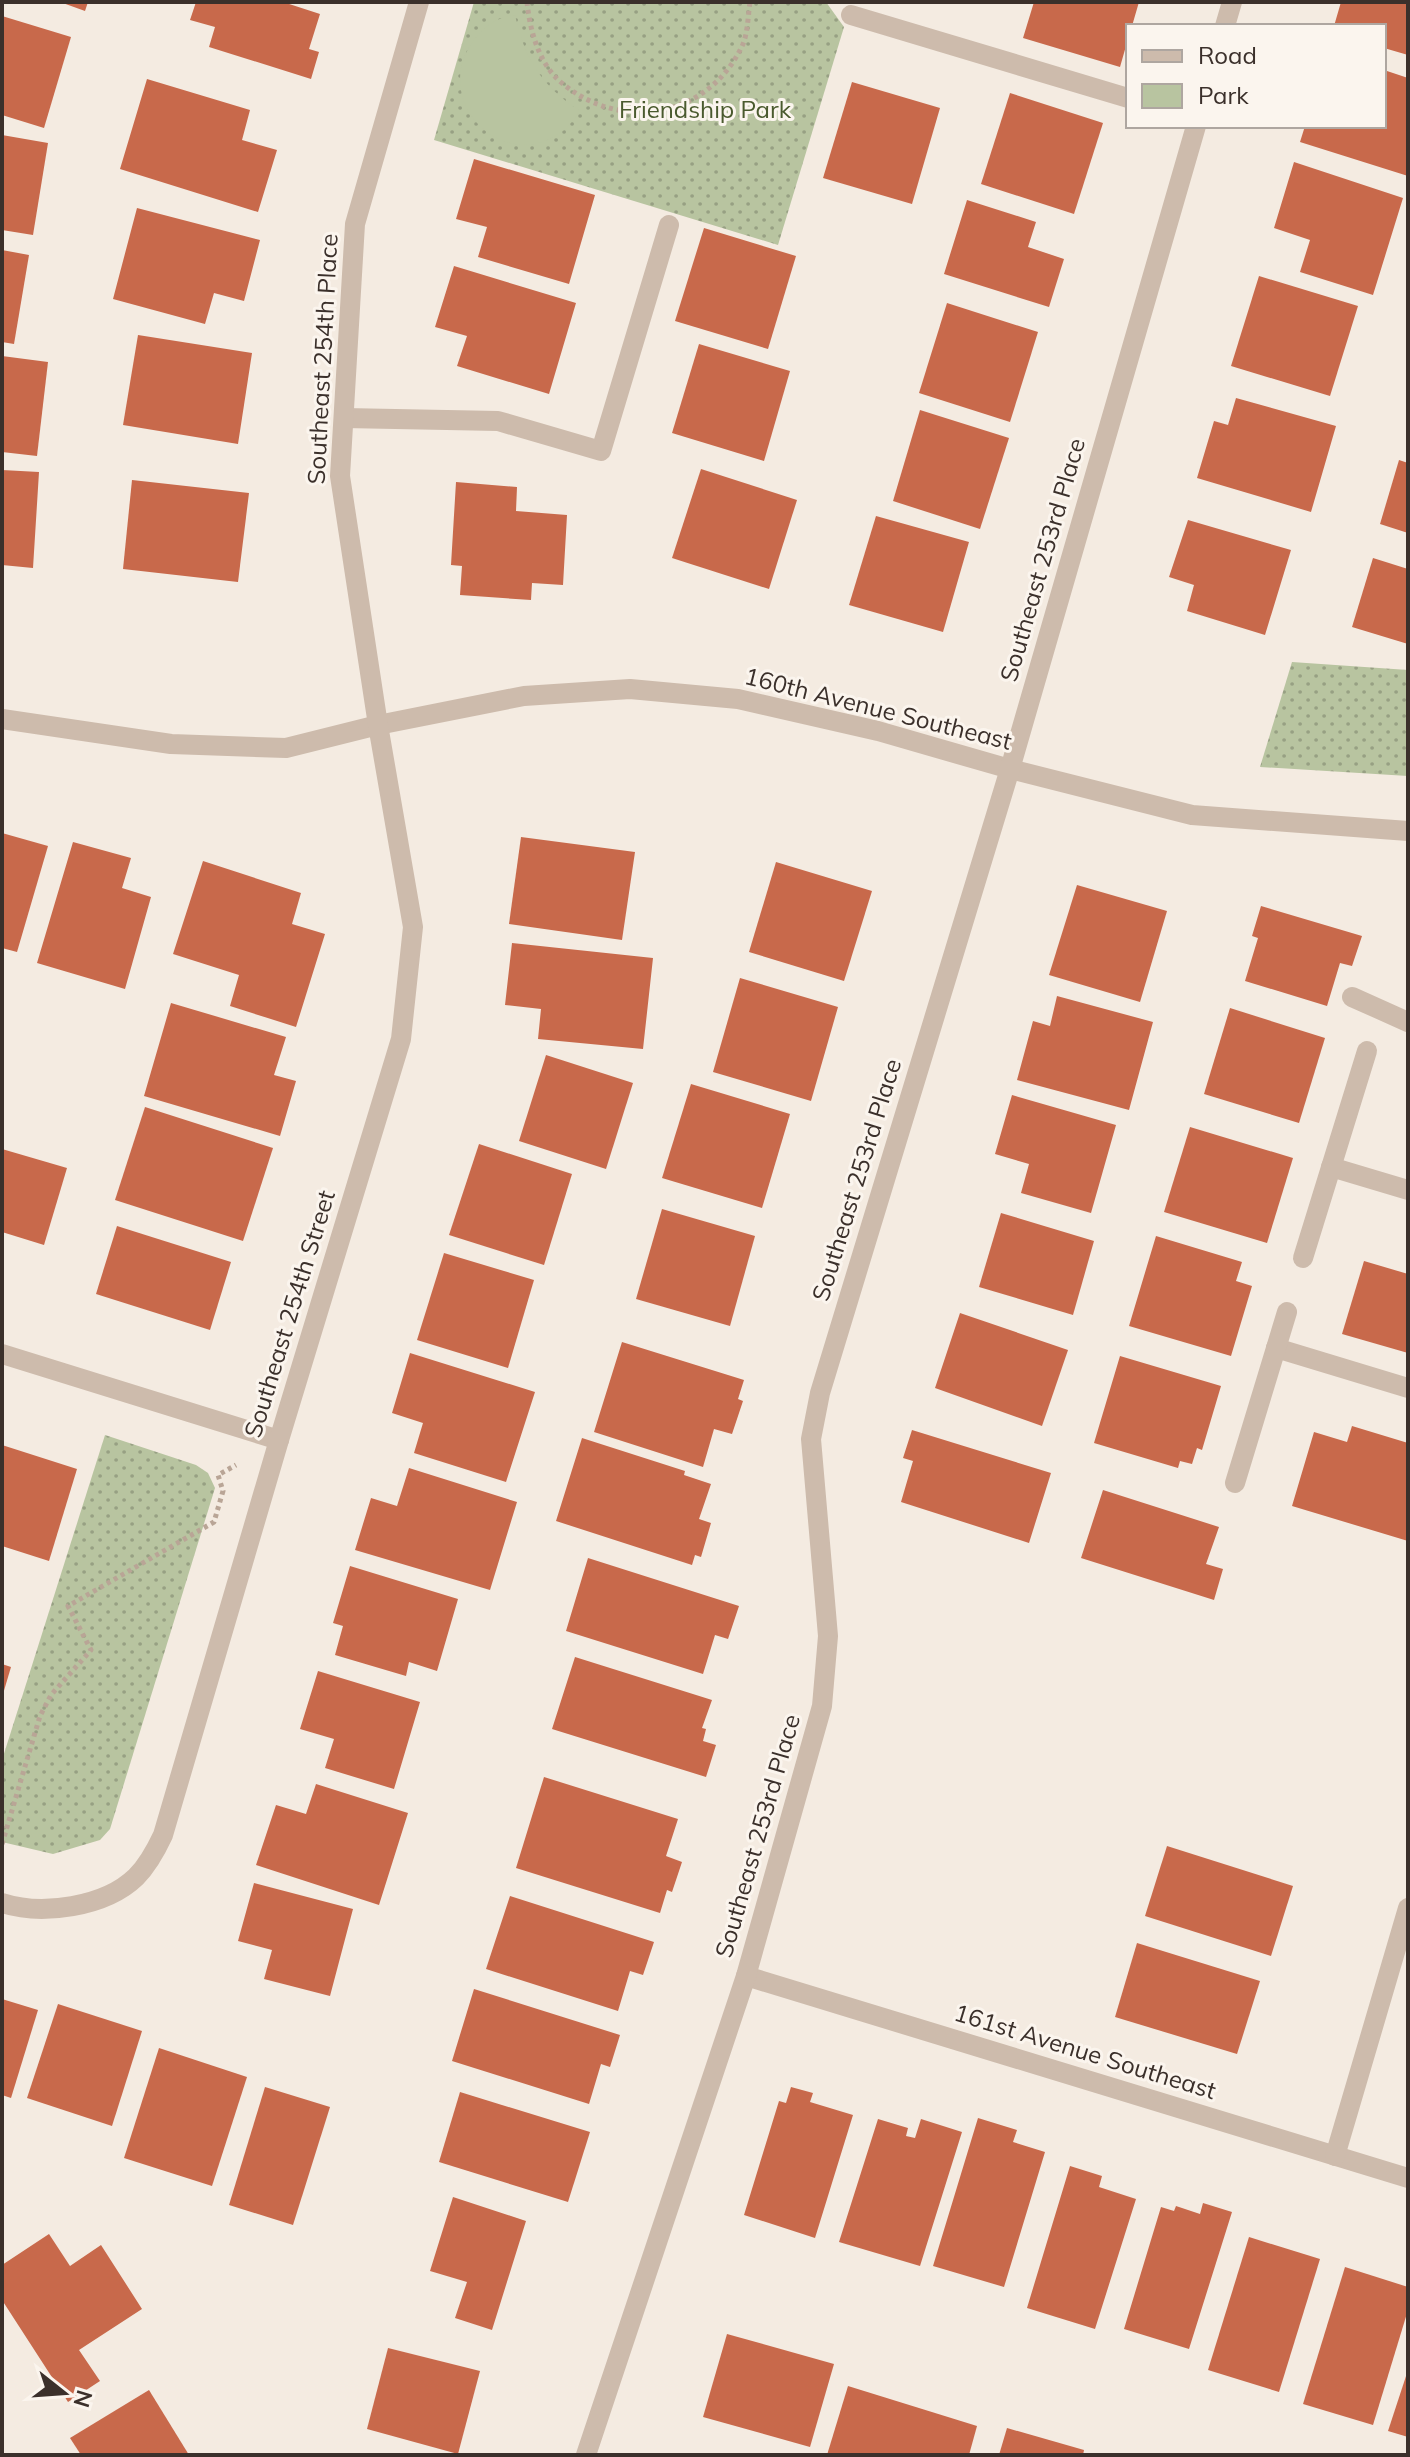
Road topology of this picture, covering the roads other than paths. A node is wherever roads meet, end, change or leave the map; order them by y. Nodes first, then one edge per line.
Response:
1 (419, 2) edge
2 (1232, 2) edge
3 (851, 15) dead end
4 (1226, 24) edge
5 (1126, 97) edge
6 (1195, 128) edge
7 (669, 225) dead end
8 (344, 418) junction
9 (2, 719) edge
10 (378, 725) junction
11 (1010, 769) junction
12 (1408, 831) edge
13 (1352, 997) dead end
14 (1408, 1022) edge
15 (1367, 1051) dead end
16 (1331, 1167) junction
17 (1408, 1190) edge
18 (1303, 1258) dead end
19 (1287, 1312) dead end
20 (1276, 1348) junction
21 (2, 1354) edge
22 (1408, 1388) edge
23 (279, 1440) junction
24 (1235, 1483) dead end
25 (2, 1903) edge
26 (1408, 1908) edge
27 (746, 1976) junction
28 (1335, 2156) junction
29 (1408, 2178) edge
30 (586, 2455) edge

1 - 8 street, Southeast 254th Place
2 - 4 street
3 - 5 street
6 - 11 street, Southeast 253rd Place
7 - 8 street
8 - 10 street, Southeast 254th Place
9 - 10 street, 160th Avenue Southeast
10 - 11 street, 160th Avenue Southeast
10 - 23 street, Southeast 254th Street
11 - 12 street, 160th Avenue Southeast
11 - 27 street, Southeast 253rd Place
13 - 14 street
15 - 16 street
16 - 17 street
16 - 18 street
19 - 20 street
20 - 22 street
20 - 24 street
21 - 23 street
23 - 25 street, Southeast 254th Street
26 - 28 street
27 - 28 street, 161st Avenue Southeast
27 - 30 street, Southeast 253rd Place
28 - 29 street, 161st Avenue Southeast

